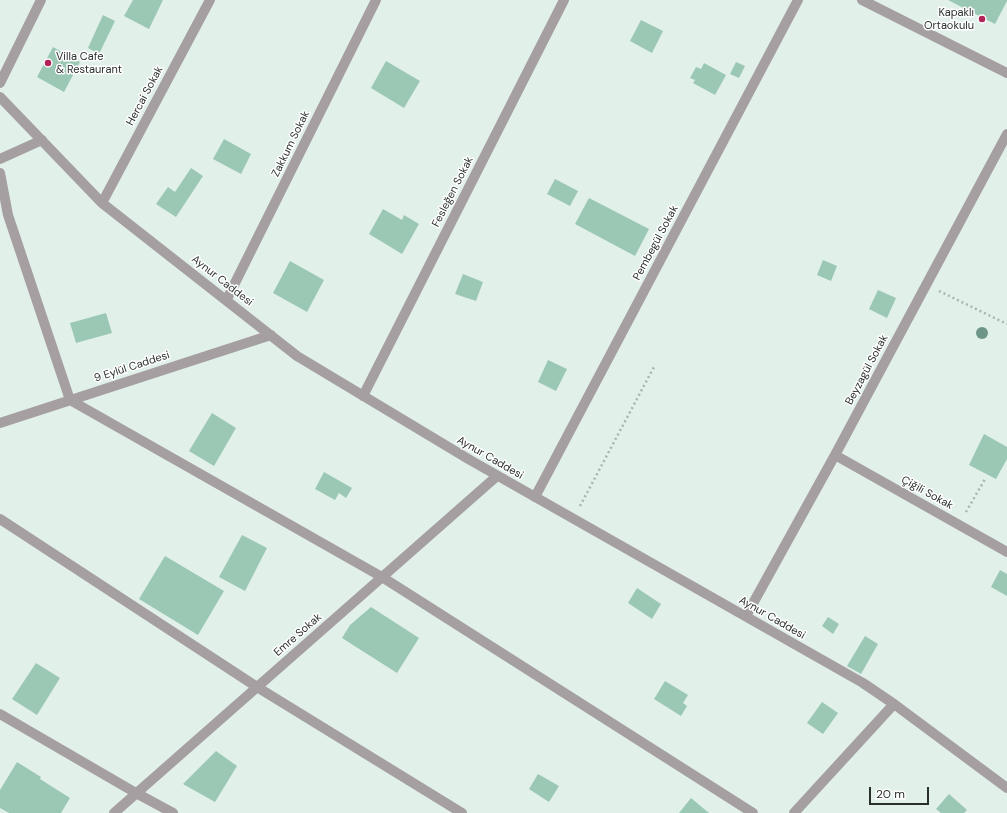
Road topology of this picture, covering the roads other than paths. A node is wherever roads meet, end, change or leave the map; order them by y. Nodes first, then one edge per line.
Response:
1 (41, 0) edge
2 (210, 0) edge
3 (376, 0) edge
4 (564, 0) edge
5 (798, 0) edge
6 (862, 0) edge
7 (1007, 73) edge
8 (0, 83) edge
9 (0, 97) edge
10 (1007, 134) edge
11 (42, 140) junction
12 (0, 159) edge
13 (0, 173) edge
14 (102, 203) junction
15 (227, 299) junction
16 (271, 335) junction
17 (363, 396) junction
18 (70, 400) junction
19 (0, 423) edge
20 (835, 455) junction
21 (497, 476) junction
22 (535, 497) junction
23 (0, 519) edge
24 (1007, 552) edge
25 (382, 577) junction
26 (746, 616) junction
27 (257, 688) junction
28 (894, 704) junction
29 (0, 714) edge
30 (1007, 788) edge
31 (136, 793) junction
32 (114, 813) edge
33 (173, 813) edge
34 (462, 813) edge
35 (753, 813) edge
36 (794, 813) edge

1 - 8 street
2 - 14 street, Hercai Sokak
3 - 15 street, Zakkum Sokak
4 - 17 street, Fesleğen Sokak
5 - 22 street, Pembegül Sokak
6 - 7 street
9 - 11 street, Aynur Caddesi
10 - 20 street, Beyzagül Sokak
11 - 12 street
11 - 14 street, Aynur Caddesi
13 - 18 street
14 - 15 street, Aynur Caddesi
15 - 16 street, Aynur Caddesi
16 - 17 street, Aynur Caddesi
16 - 18 street, 9 Eylül Caddesi
17 - 21 street, Aynur Caddesi
18 - 19 street, 9 Eylül Caddesi
18 - 25 street
20 - 24 street, Çiğili Sokak
20 - 26 street, Beyzagül Sokak
21 - 22 street, Aynur Caddesi
21 - 25 street, Emre Sokak
22 - 26 street, Aynur Caddesi
23 - 27 street
25 - 27 street, Emre Sokak
25 - 35 street
26 - 28 street, Aynur Caddesi
27 - 31 street, Emre Sokak
27 - 34 street
28 - 30 street, Aynur Caddesi
28 - 36 street
29 - 31 street
31 - 32 street, Emre Sokak
31 - 33 street

